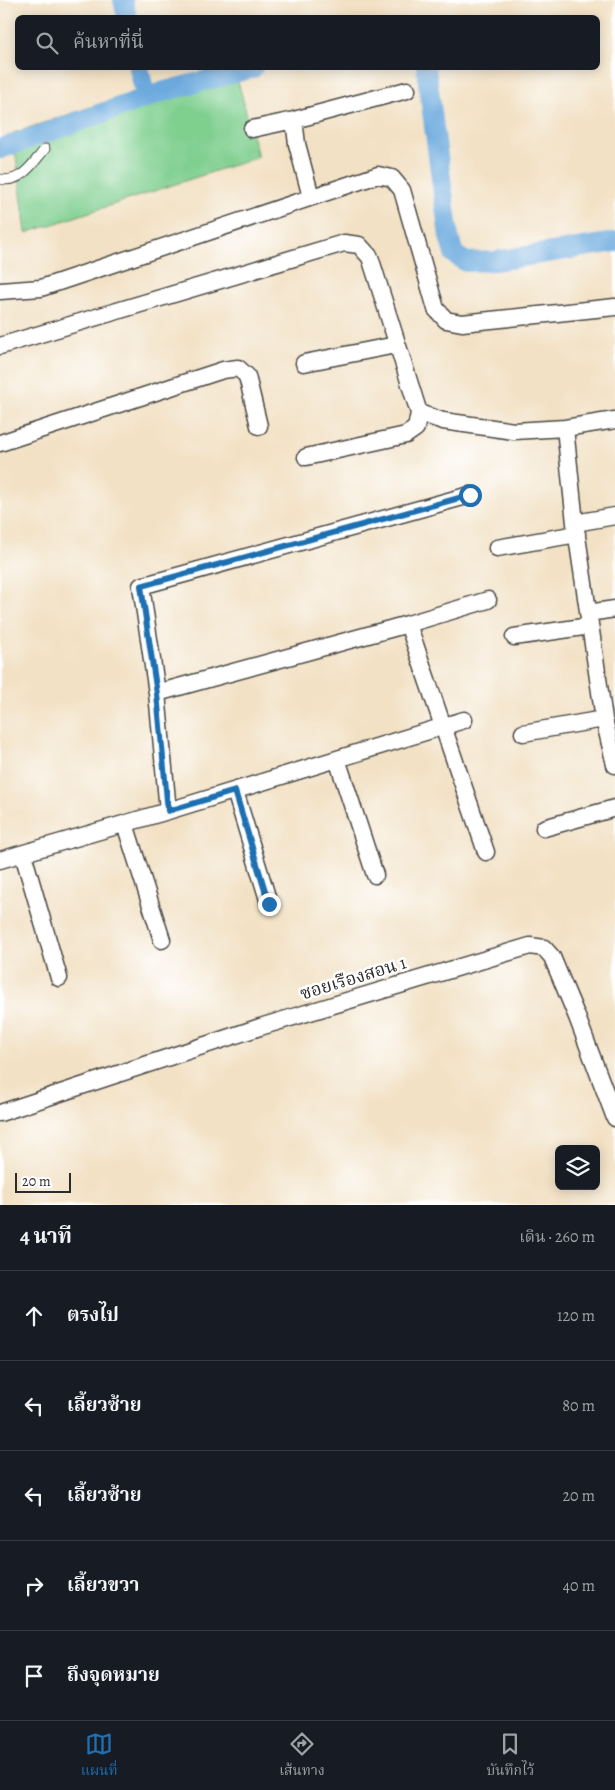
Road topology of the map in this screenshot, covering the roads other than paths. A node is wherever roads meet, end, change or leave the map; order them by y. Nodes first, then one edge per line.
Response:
1 (406, 90) dead end
2 (294, 120) junction
3 (252, 130) dead end
4 (45, 149) dead end
5 (0, 178) edge
6 (311, 197) junction
7 (0, 291) edge
8 (615, 307) edge
9 (396, 345) junction
10 (0, 346) edge
11 (304, 363) dead end
12 (419, 414) junction
13 (615, 420) edge
14 (259, 426) dead end
15 (565, 428) junction
16 (0, 443) edge
17 (306, 457) dead end
18 (470, 495) dead end
19 (615, 516) edge
20 (576, 528) junction
21 (497, 548) dead end
22 (488, 600) dead end
23 (615, 609) edge
24 (589, 619) junction
25 (408, 624) junction
26 (514, 637) dead end
27 (157, 694) junction
28 (607, 711) edge
29 (464, 720) dead end
30 (444, 727) junction
31 (523, 733) dead end
32 (338, 759) junction
33 (615, 765) edge
34 (235, 791) junction
35 (615, 808) edge
36 (168, 811) junction
37 (125, 824) junction
38 (544, 828) dead end
39 (486, 852) dead end
40 (23, 854) junction
41 (0, 860) edge
42 (376, 875) dead end
43 (269, 904) dead end
44 (162, 940) dead end
45 (59, 978) dead end
46 (0, 1112) edge
47 (615, 1118) edge

1 - 2 street
2 - 3 street
2 - 6 street
4 - 5 lane
6 - 7 street
6 - 8 street
9 - 10 street
9 - 11 street
9 - 12 street
12 - 15 street
12 - 17 street
13 - 15 street
14 - 16 street
15 - 20 street
18 - 27 street
19 - 20 street
20 - 21 street
20 - 24 street
22 - 25 street
23 - 24 street
24 - 26 street
24 - 28 street
25 - 27 street
25 - 30 street
27 - 36 street
28 - 31 street
28 - 33 street
29 - 30 street
30 - 32 street
30 - 39 street
32 - 34 street
32 - 42 street
34 - 36 street
34 - 43 street
35 - 38 street
36 - 37 street
37 - 40 street
37 - 44 street
40 - 41 street
40 - 45 street
46 - 47 street, ซอยเรืองสอน 1

